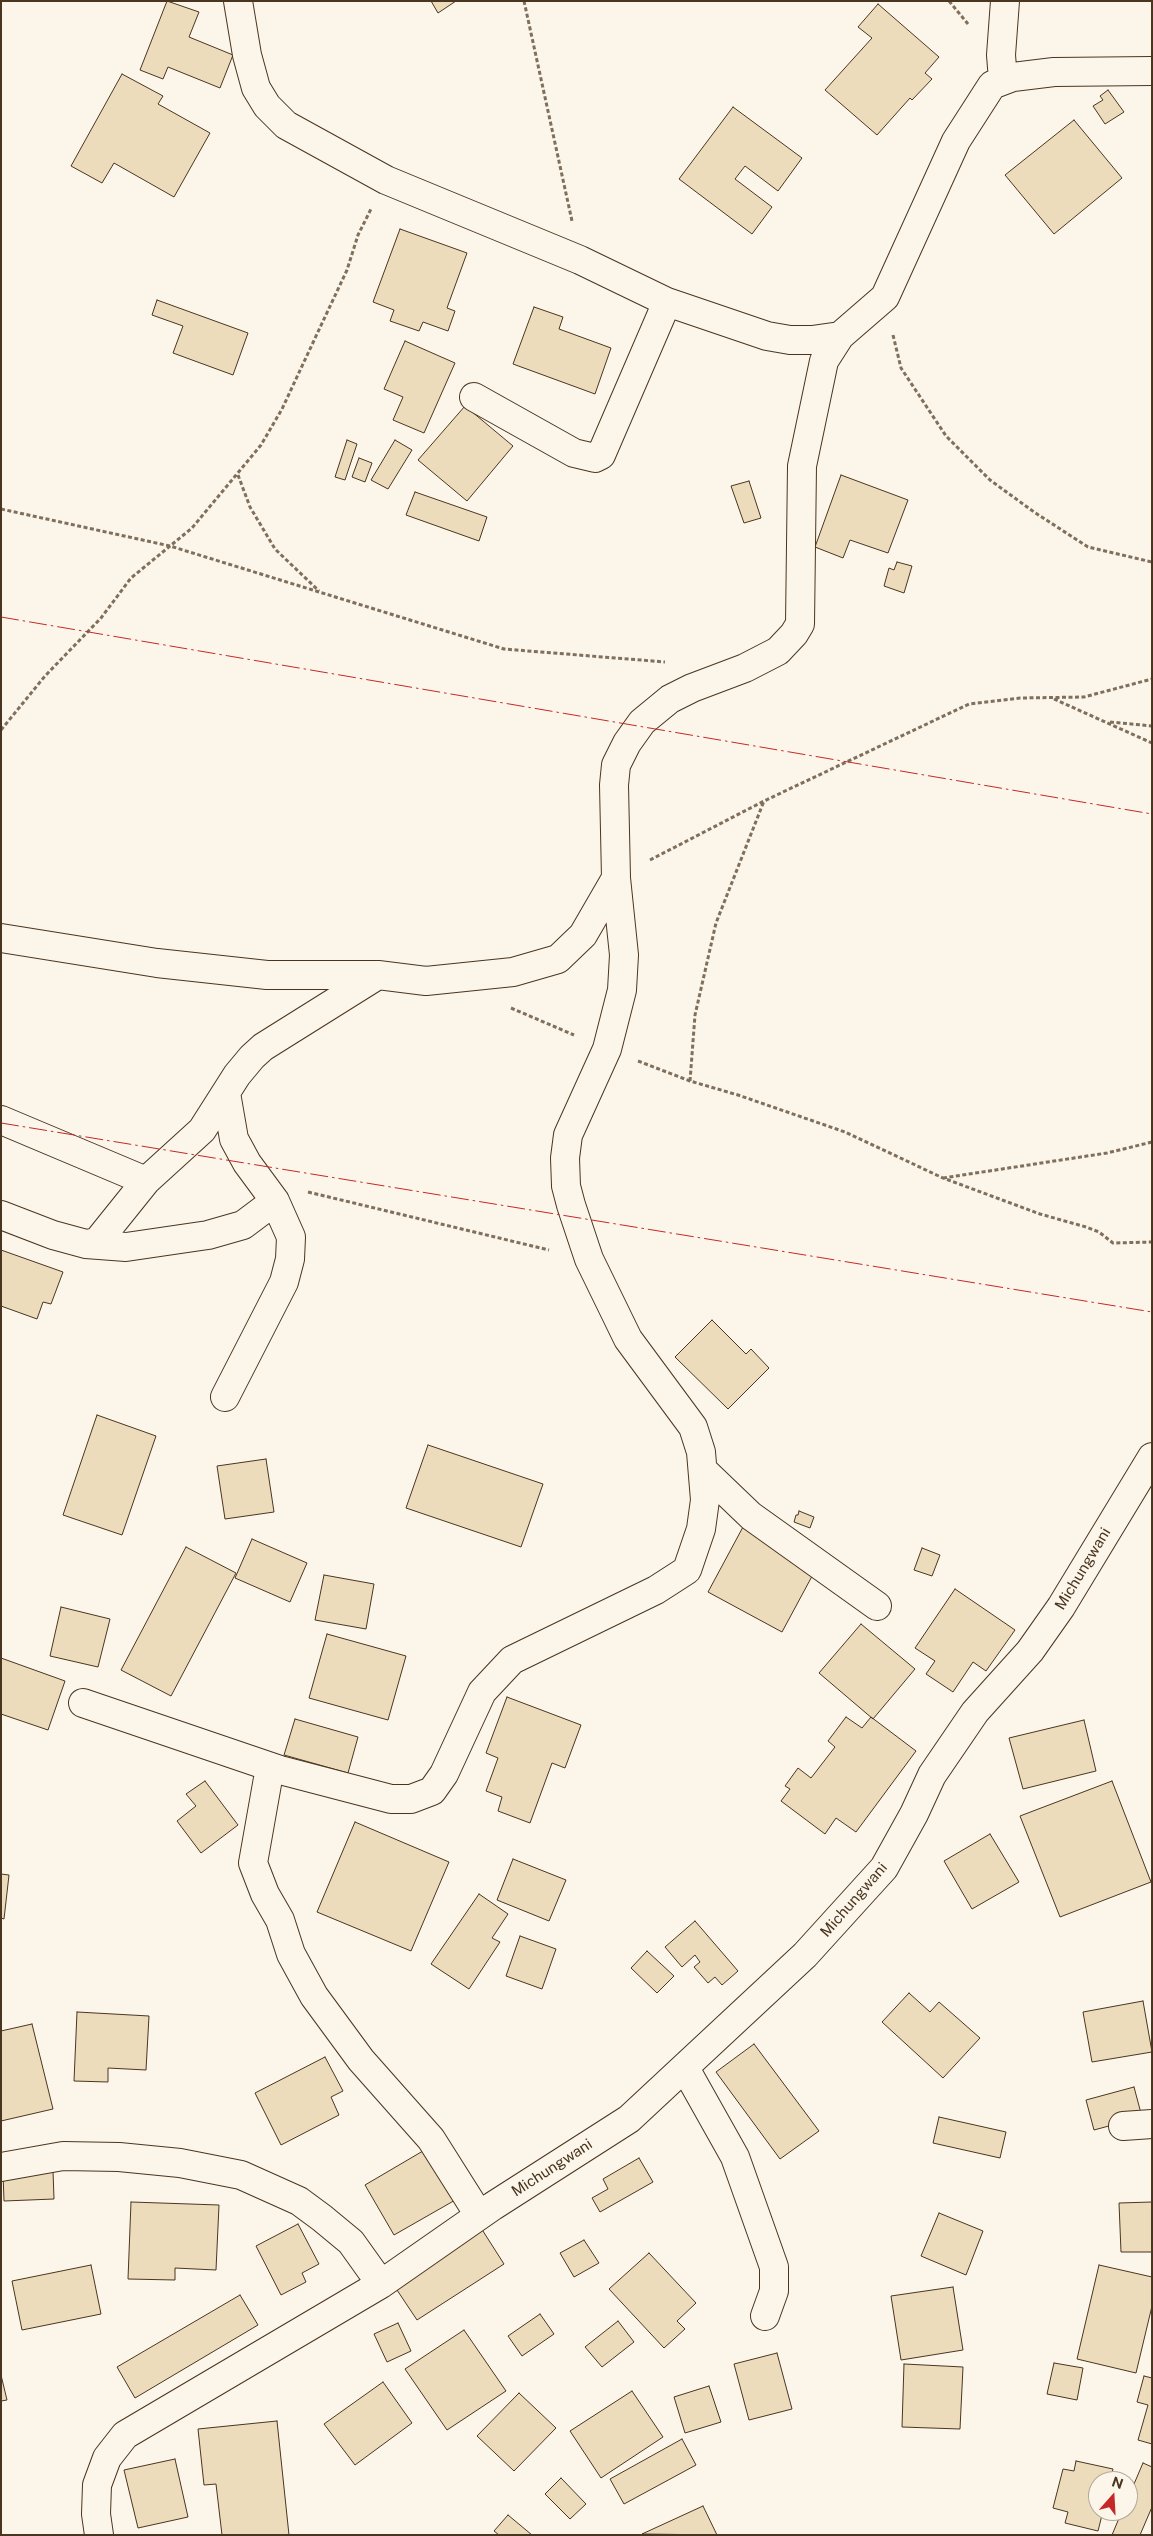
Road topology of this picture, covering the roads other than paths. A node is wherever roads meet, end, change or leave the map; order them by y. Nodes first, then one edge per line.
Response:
1 (238, 1) edge
2 (1004, 1) edge
3 (1152, 71) edge
4 (1003, 80) junction
5 (667, 302) junction
6 (840, 336) junction
7 (474, 397) dead end
8 (616, 878) junction
9 (1, 938) edge
10 (378, 975) junction
11 (226, 1093) junction
12 (7, 1128) edge
13 (146, 1181) junction
14 (268, 1191) junction
15 (1, 1215) edge
16 (86, 1244) junction
17 (224, 1397) dead end
18 (1152, 1457) edge
19 (703, 1470) junction
20 (877, 1606) dead end
21 (83, 1703) dead end
22 (270, 1767) junction
23 (685, 2068) junction
24 (1152, 2124) edge
25 (1123, 2126) dead end
26 (1, 2167) edge
27 (486, 2211) junction
28 (381, 2284) junction
29 (765, 2316) dead end
30 (99, 2535) edge

1 - 5 street
2 - 4 street
3 - 4 street
4 - 6 street
5 - 6 street
5 - 7 street
6 - 8 street
8 - 10 street
8 - 19 street
9 - 10 street
10 - 11 street
11 - 13 street
11 - 14 street
12 - 13 street
13 - 16 street
14 - 16 street
14 - 17 street
15 - 16 street
18 - 23 street, Michungwani
19 - 20 street
19 - 22 street
21 - 22 street
22 - 27 street
23 - 27 street, Michungwani
23 - 29 street
24 - 25 street
26 - 28 street
27 - 28 street, Michungwani
28 - 30 street, Michungwani

